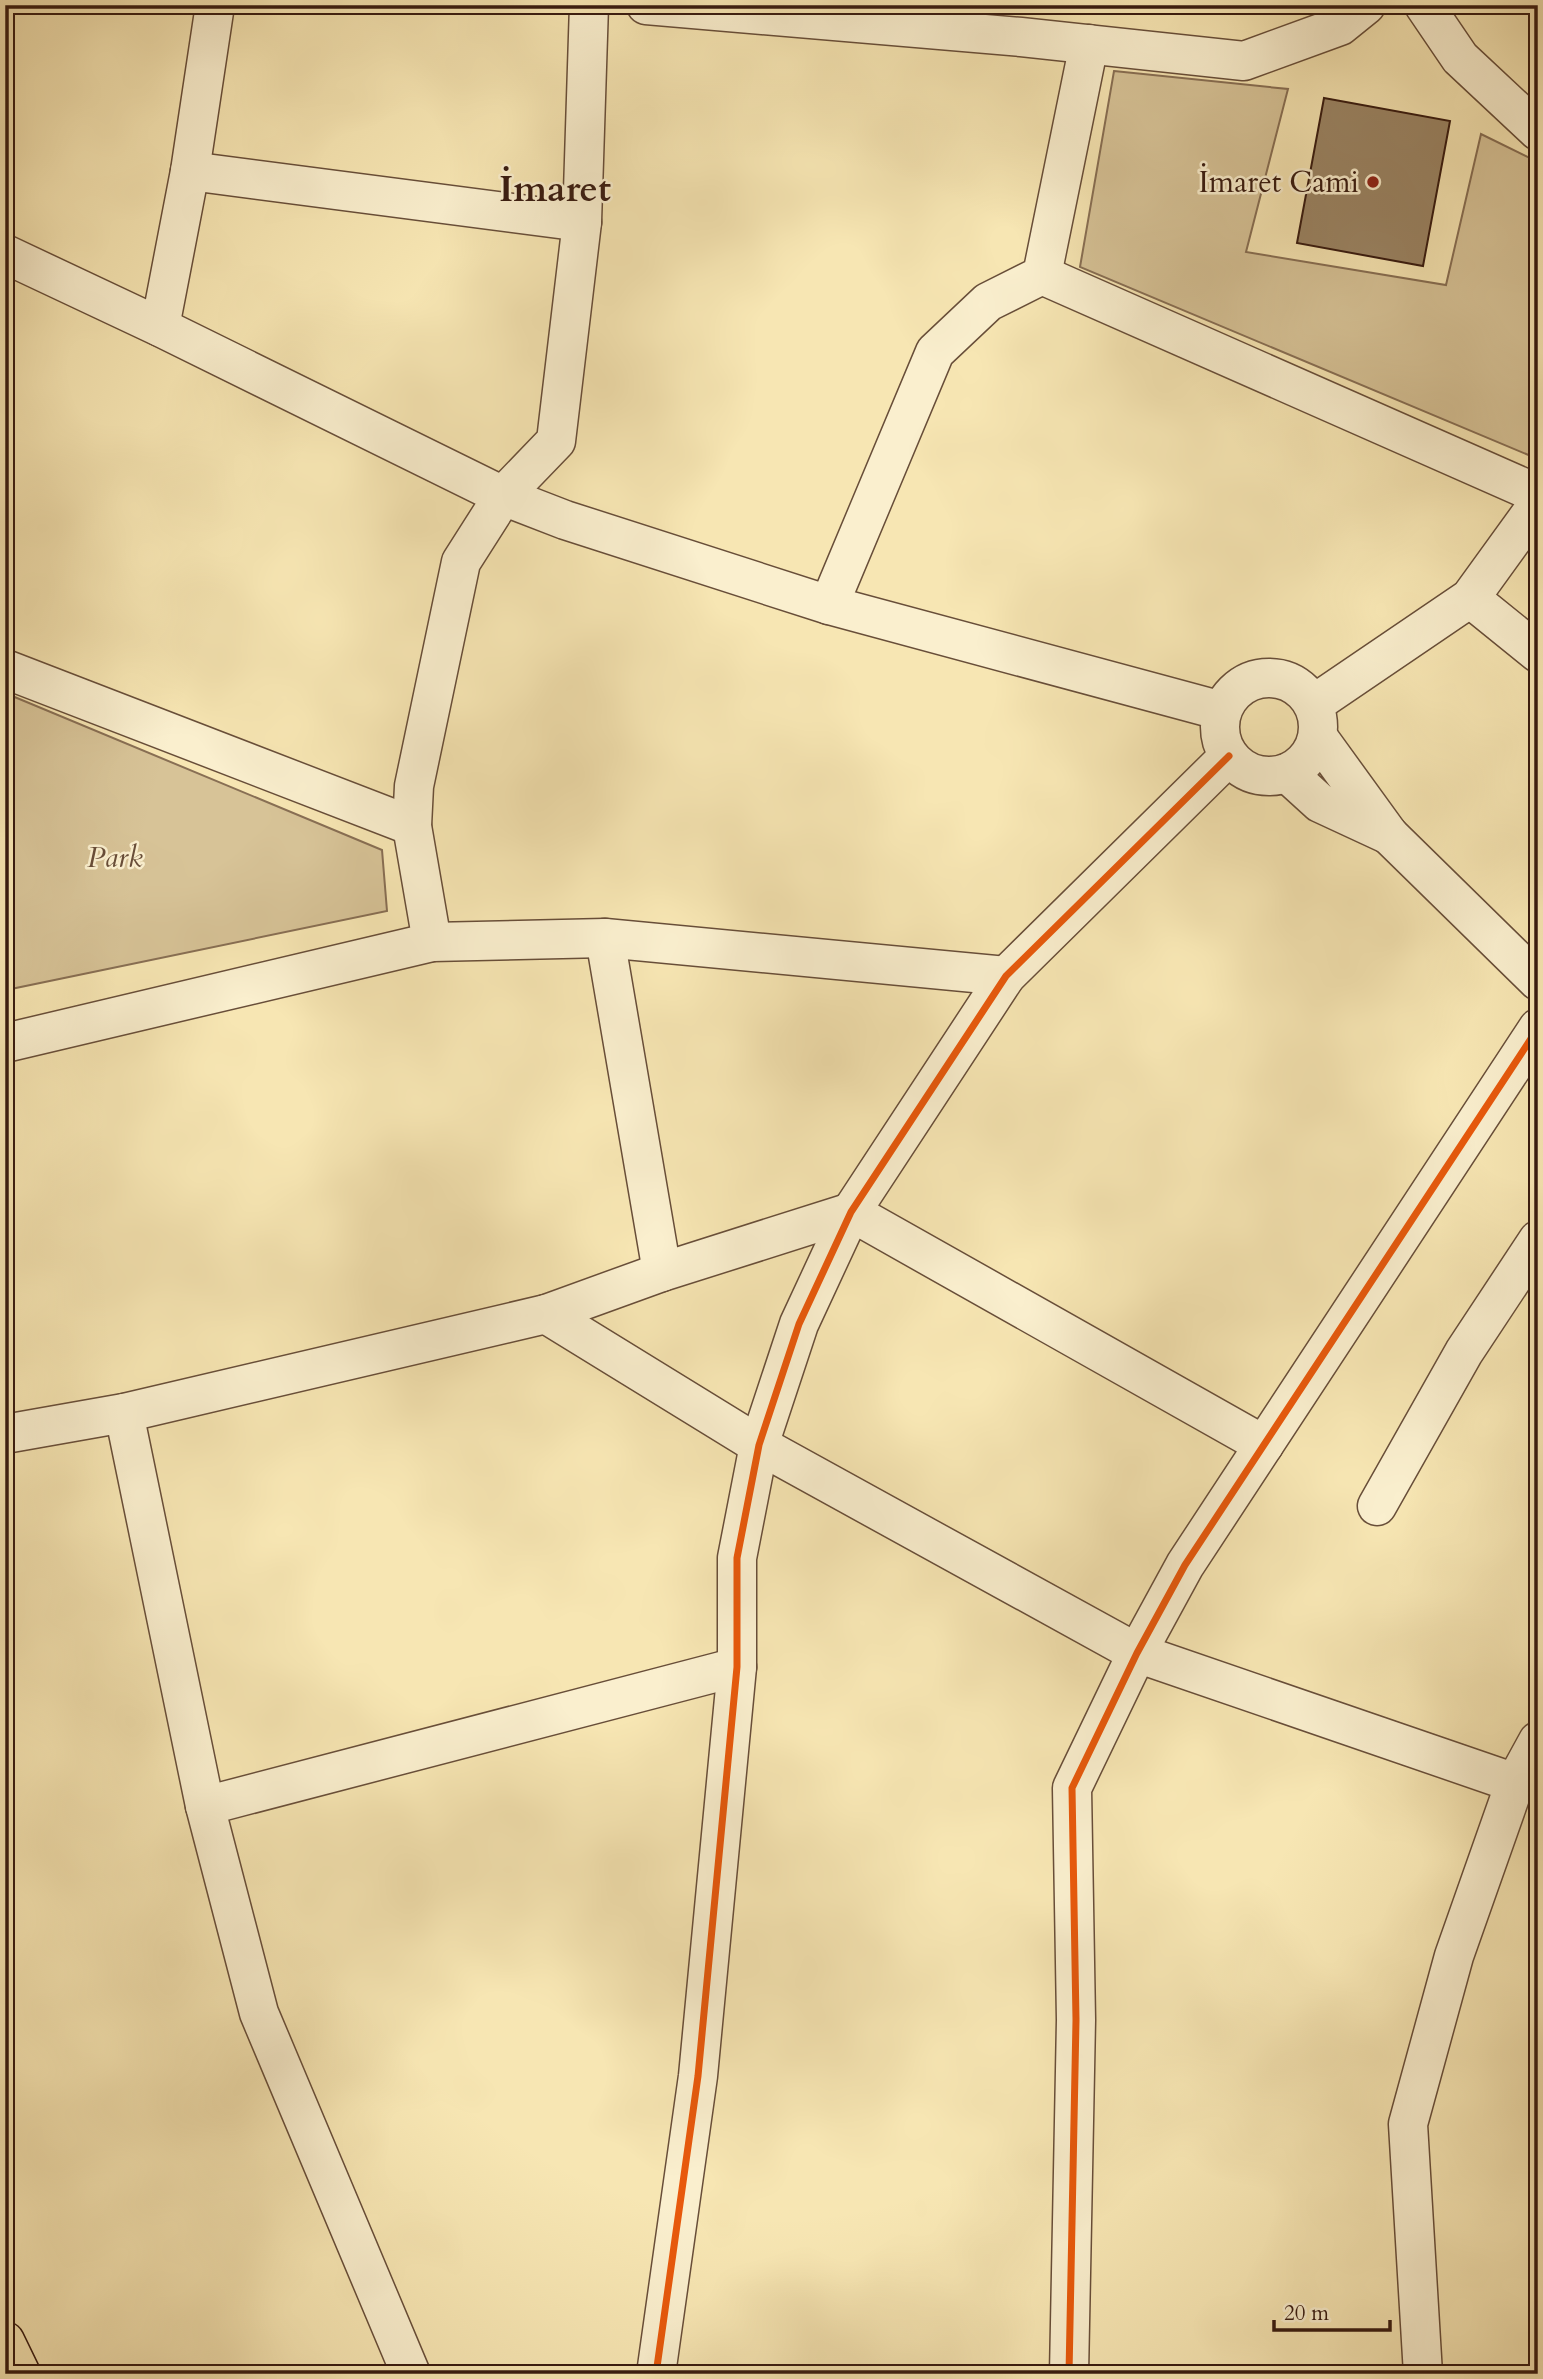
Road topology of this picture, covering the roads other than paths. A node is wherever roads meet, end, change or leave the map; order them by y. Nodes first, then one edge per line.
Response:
1 (215, 5) edge
2 (589, 5) edge
3 (646, 5) edge
4 (1366, 5) edge
5 (1424, 5) edge
6 (1025, 21) edge
7 (1089, 44) junction
8 (1538, 131) edge
9 (190, 171) junction
10 (582, 222) junction
11 (5, 254) edge
12 (1042, 275) junction
13 (160, 327) junction
14 (1538, 494) edge
15 (503, 496) junction
16 (1538, 504) edge
17 (1470, 598) junction
18 (829, 605) junction
19 (1538, 653) edge
20 (5, 669) edge
21 (1222, 711) junction
22 (1316, 721) junction
23 (1229, 756) junction
24 (1286, 773) junction
25 (412, 826) junction
26 (1389, 835) junction
27 (606, 938) junction
28 (432, 942) junction
29 (1006, 976) junction
30 (1538, 981) edge
31 (1538, 1028) edge
32 (5, 1042) edge
33 (850, 1212) junction
34 (1538, 1240) edge
35 (662, 1272) junction
36 (546, 1314) junction
37 (124, 1413) junction
38 (5, 1434) edge
39 (759, 1445) junction
40 (1264, 1445) junction
41 (1377, 1506) dead end
42 (1137, 1653) junction
43 (737, 1667) junction
44 (1538, 1741) edge
45 (1515, 1783) junction
46 (205, 1806) junction
47 (5, 2341) edge
48 (21, 2374) edge
49 (411, 2374) edge
50 (656, 2374) edge
51 (1069, 2374) edge
52 (1423, 2374) edge

1 - 9 street
2 - 10 street
3 - 6 street
4 - 7 street
5 - 8 street
6 - 7 street
7 - 12 street
9 - 10 street
9 - 13 street
10 - 15 street
11 - 13 street
12 - 14 street
12 - 18 street
13 - 15 street
15 - 18 street
15 - 25 street
16 - 17 street
17 - 19 street
17 - 22 street
18 - 21 street
20 - 25 street
21 - 22 street
21 - 23 street
22 - 24 street
22 - 26 street
23 - 24 street
23 - 29 street
24 - 26 street
25 - 28 street
26 - 30 street
27 - 28 street
27 - 29 street
27 - 35 street
28 - 32 street
29 - 33 street
31 - 40 street
33 - 35 street
33 - 39 street
33 - 40 street
34 - 41 street
35 - 36 street
36 - 37 street
36 - 39 street
37 - 38 street
37 - 46 street
39 - 42 street
39 - 43 street
40 - 42 street
42 - 45 street
42 - 51 street
43 - 46 street
43 - 50 street
44 - 45 street
45 - 52 street
46 - 49 street
47 - 48 main road

